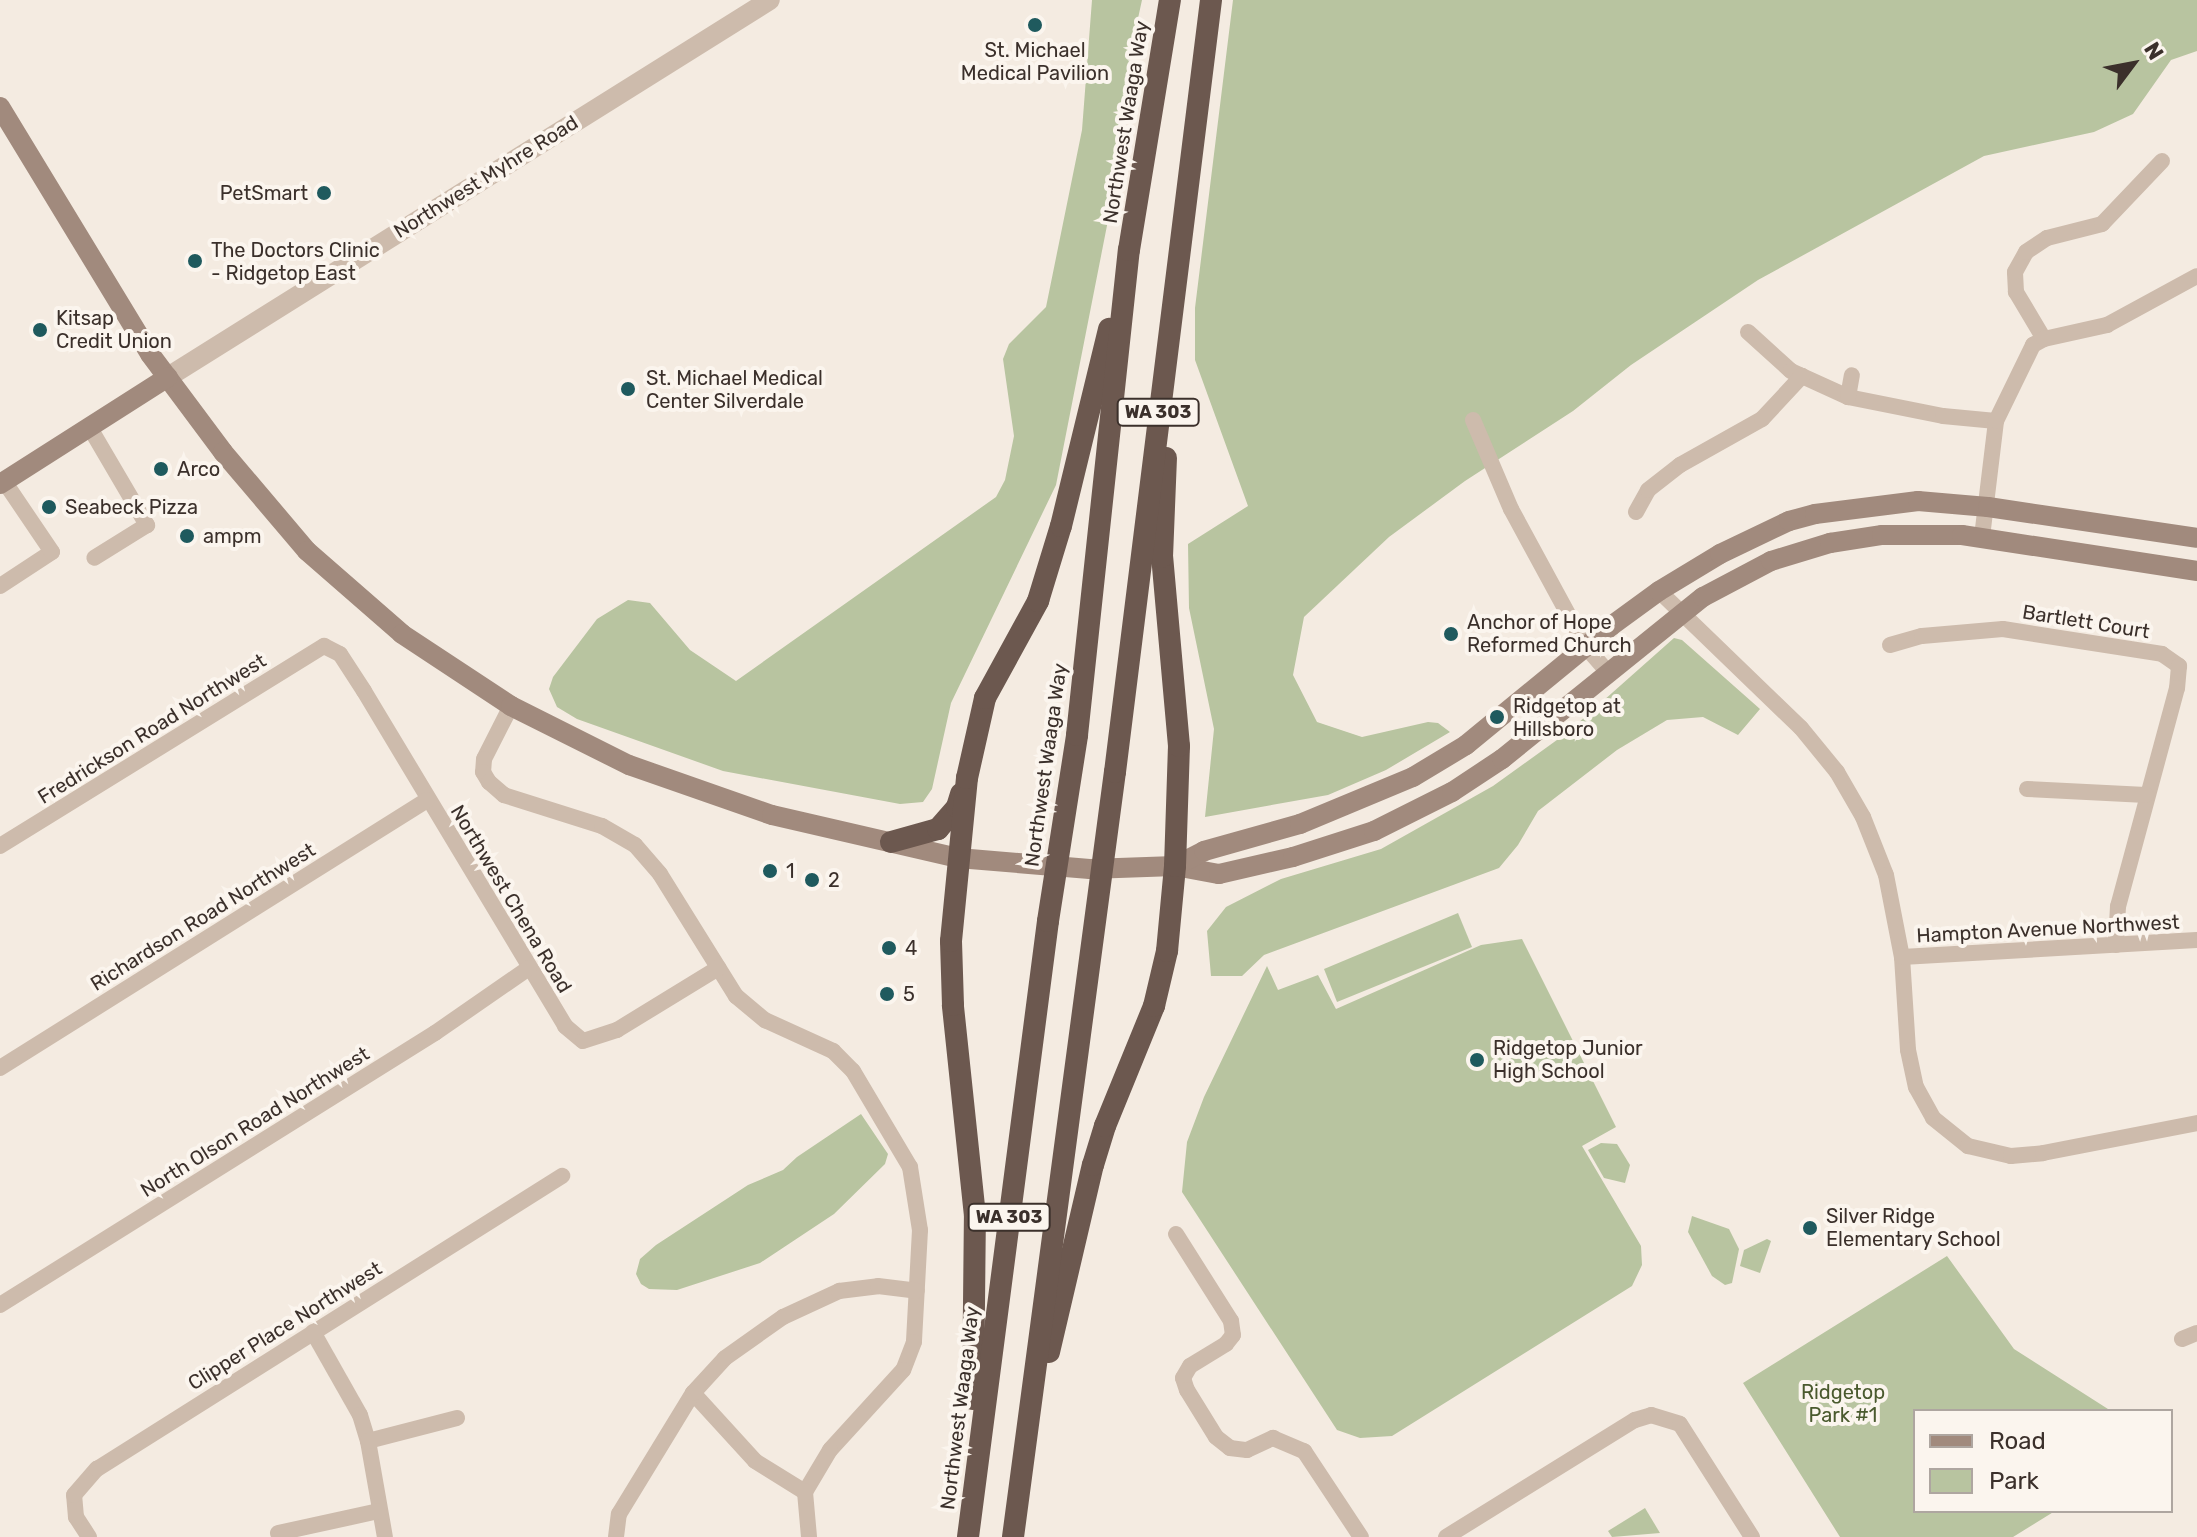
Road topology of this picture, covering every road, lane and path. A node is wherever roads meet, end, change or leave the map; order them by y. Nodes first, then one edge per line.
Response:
1 (770, 0) edge
2 (1170, 0) edge
3 (1211, 0) edge
4 (0, 107) edge
5 (2162, 161) dead end
6 (1129, 250) junction
7 (2197, 276) edge
8 (1173, 283) junction
9 (1748, 332) dead end
10 (2044, 339) junction
11 (1852, 375) dead end
12 (1802, 376) junction
13 (168, 377) junction
14 (1848, 397) junction
15 (1473, 420) dead end
16 (1996, 421) junction
17 (90, 428) junction
18 (2, 482) edge
19 (1988, 507) junction
20 (1636, 512) dead end
21 (1982, 537) junction
22 (2197, 538) edge
23 (94, 558) dead end
24 (2197, 571) edge
25 (0, 586) edge
26 (1659, 591) junction
27 (1679, 613) junction
28 (1890, 645) dead end
29 (324, 646) joint
30 (1586, 647) junction
31 (1609, 673) junction
32 (511, 706) junction
33 (967, 778) junction
34 (2027, 789) dead end
35 (2146, 795) junction
36 (427, 800) junction
37 (891, 842) junction
38 (0, 846) edge
39 (958, 858) junction
40 (1175, 866) junction
41 (2197, 940) edge
42 (2116, 945) junction
43 (1902, 957) junction
44 (529, 968) junction
45 (718, 968) junction
46 (0, 1068) edge
47 (2197, 1123) edge
48 (562, 1176) dead end
49 (1176, 1234) dead end
50 (917, 1291) junction
51 (0, 1305) edge
52 (313, 1332) junction
53 (693, 1393) junction
54 (457, 1418) dead end
55 (1027, 1434) junction
56 (368, 1441) junction
57 (805, 1492) junction
58 (379, 1511) junction
59 (970, 1512) junction
60 (1464, 1532) edge
61 (278, 1533) dead end
62 (89, 1537) edge
63 (385, 1537) edge
64 (616, 1537) edge
65 (809, 1537) edge
66 (968, 1537) edge
67 (1013, 1537) edge
68 (1361, 1537) edge
69 (1446, 1537) edge
70 (1752, 1537) edge

1 - 13 street, Northwest Myhre Road
2 - 6 highway, Northwest Waaga Way / WA 303
3 - 8 highway, WA 303
4 - 13 main road
5 - 10 street
6 - 33 highway
6 - 59 highway, Northwest Waaga Way / WA 303
7 - 10 street
8 - 40 highway
8 - 55 highway, WA 303
9 - 12 street
10 - 16 street
11 - 14 street
12 - 14 street
12 - 20 street
13 - 17 main road, Northwest Myhre Road
13 - 32 main road
14 - 16 street
15 - 30 street
16 - 19 street
17 - 18 main road, Northwest Myhre Road
17 - 23 street
18 - 25 street
19 - 21 street
19 - 22 main road
19 - 26 main road
21 - 24 main road
21 - 27 main road
26 - 27 street
26 - 30 main road
27 - 31 main road
27 - 43 street
28 - 35 street, Bartlett Court
29 - 36 street, Northwest Chena Road
29 - 38 street, Fredrickson Road Northwest
30 - 31 street
30 - 40 main road
31 - 40 main road
32 - 37 main road
32 - 45 street
33 - 37 highway
33 - 39 highway
34 - 35 street
35 - 42 street, Bartlett Court
36 - 44 street, Northwest Chena Road
36 - 46 street, Richardson Road Northwest
37 - 39 main road
39 - 40 main road
39 - 59 highway
40 - 55 highway
41 - 42 street, Hampton Avenue Northwest
42 - 43 street, Hampton Avenue Northwest
43 - 47 street
44 - 45 street, Northwest Chena Road
44 - 51 street, North Olson Road Northwest
45 - 50 street
48 - 52 street, Clipper Place Northwest
49 - 68 street
50 - 53 street
50 - 57 street
52 - 56 street
52 - 62 street, Clipper Place Northwest
53 - 57 street
53 - 64 street
54 - 56 street
55 - 67 highway, WA 303
56 - 58 street
57 - 65 street
58 - 61 street
58 - 63 street
59 - 66 highway, Northwest Waaga Way / WA 303
60 - 69 street
60 - 70 street

